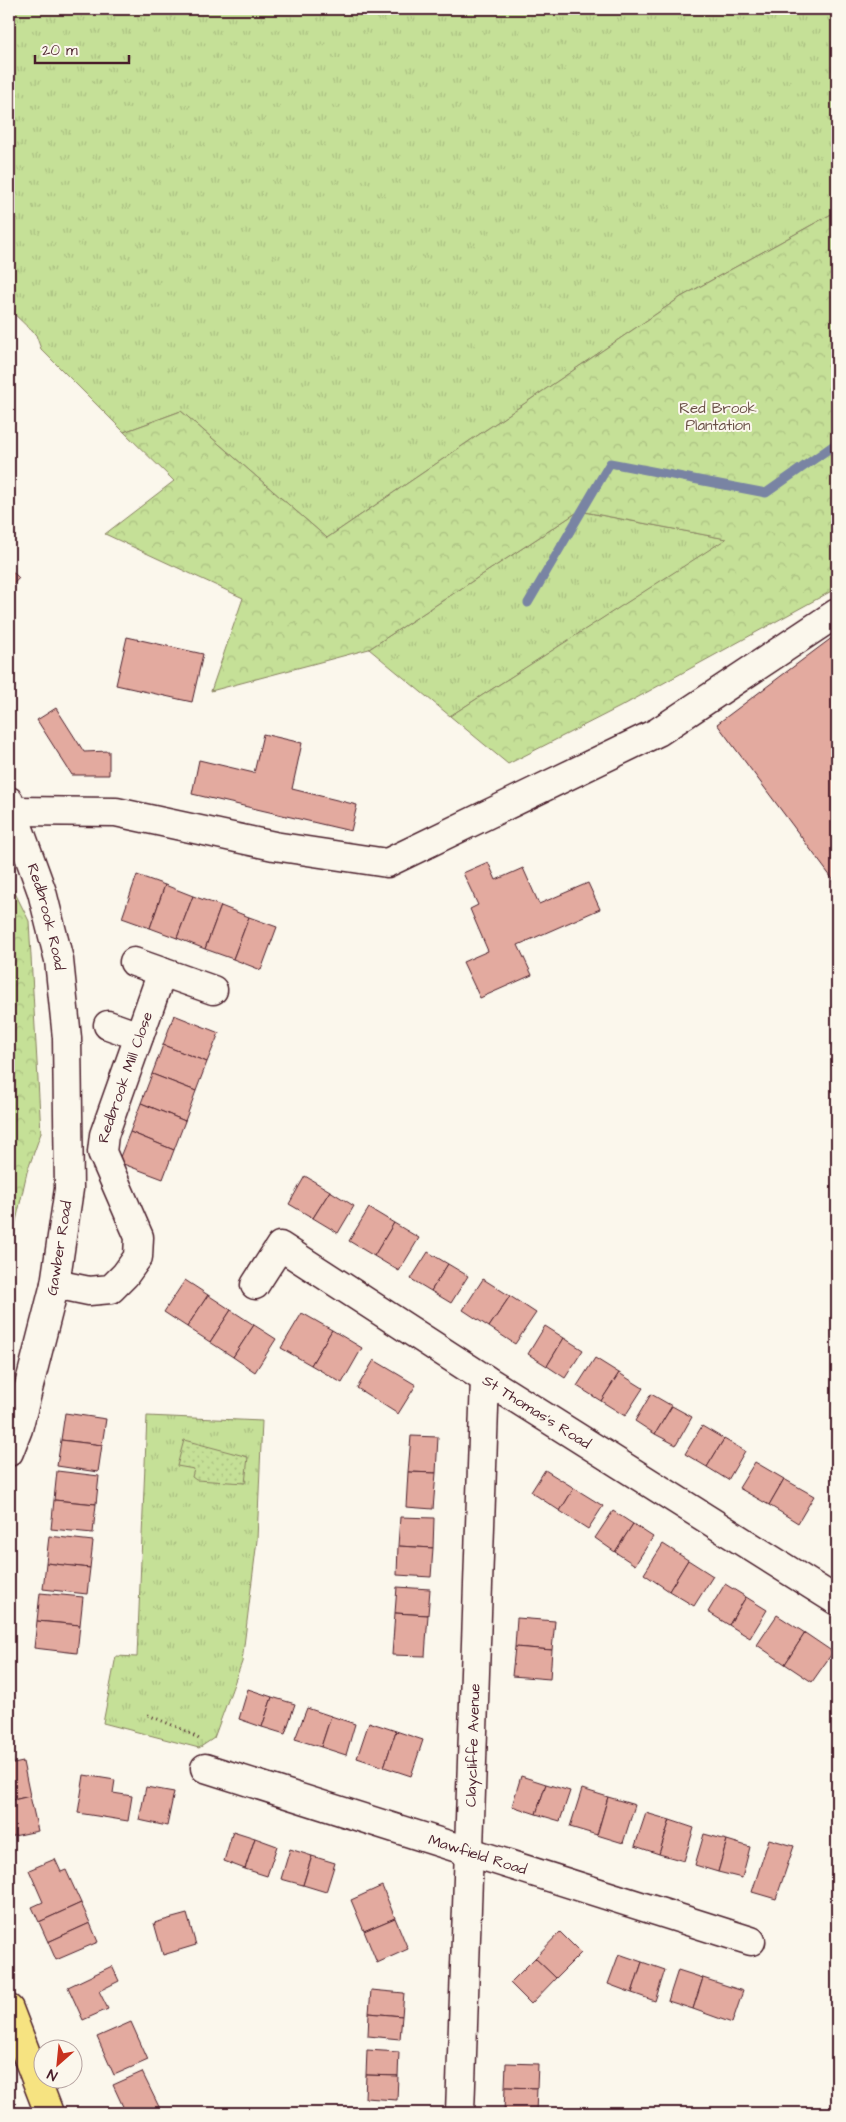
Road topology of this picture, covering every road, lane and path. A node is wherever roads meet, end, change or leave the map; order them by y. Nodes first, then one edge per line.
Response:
1 (837, 613) edge
2 (11, 806) edge
3 (134, 962) dead end
4 (162, 972) junction
5 (213, 990) dead end
6 (108, 1025) dead end
7 (139, 1036) junction
8 (67, 1038) joint
9 (55, 1284) junction
10 (255, 1285) dead end
11 (485, 1379) junction
12 (9, 1452) edge
13 (837, 1601) edge
14 (148, 1715) dead end
15 (205, 1768) joint
16 (470, 1851) junction
17 (750, 1942) dead end
18 (9, 2009) edge
19 (49, 2113) edge
20 (460, 2113) edge

1 - 2 street
2 - 8 street, Redbrook Road
3 - 4 street
4 - 5 street
4 - 7 street, Redbrook Mill Close
6 - 7 street
7 - 9 street, Redbrook Mill Close
8 - 9 street, Gawber Road
9 - 12 street, Gawber Road
10 - 11 street, St Thomas's Road
11 - 13 street, St Thomas's Road
11 - 16 street, Claycliffe Avenue
14 - 15 path
15 - 16 street, Mawfield Road
16 - 17 street, Mawfield Road
16 - 20 street, Claycliffe Avenue
18 - 19 highway

